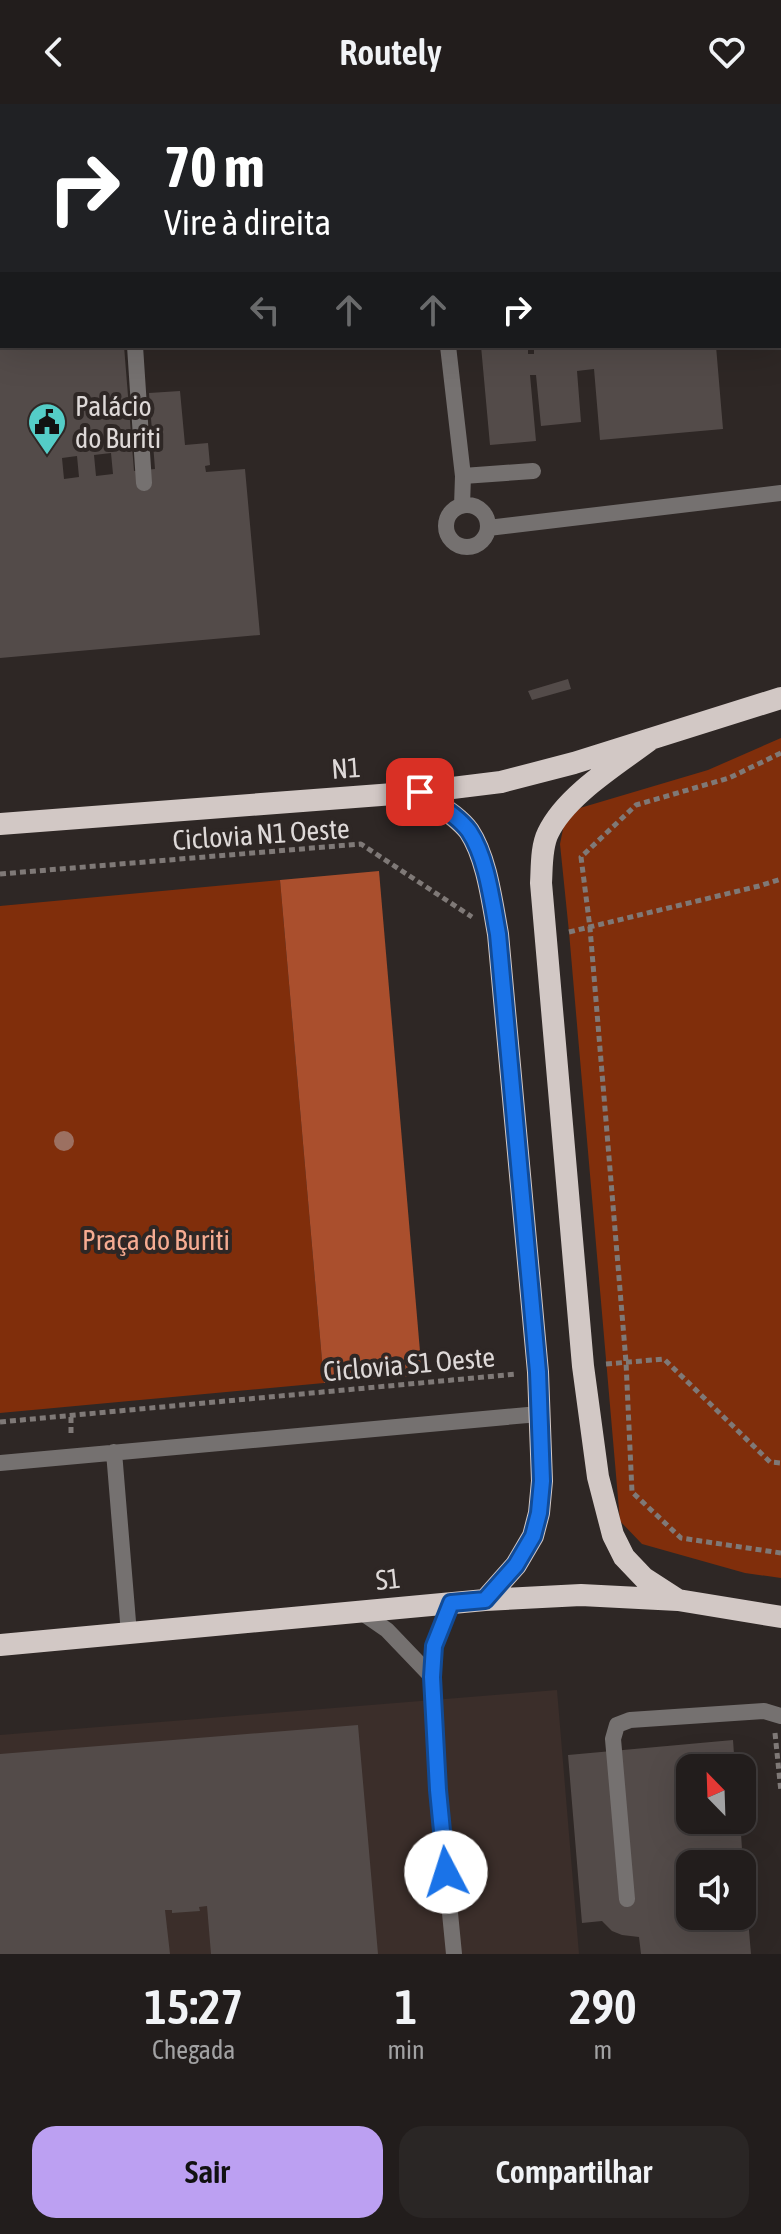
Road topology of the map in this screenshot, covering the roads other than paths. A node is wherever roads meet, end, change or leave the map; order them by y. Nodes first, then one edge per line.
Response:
1 (135, 348) edge
2 (448, 348) edge
3 (533, 471) dead end
4 (463, 476) junction
5 (144, 483) dead end
6 (781, 493) edge
7 (462, 506) junction
8 (488, 528) junction
9 (781, 698) edge
10 (651, 739) junction
11 (420, 792) junction
12 (0, 824) edge
13 (539, 1414) junction
14 (114, 1452) junction
15 (0, 1463) edge
16 (485, 1600) junction
17 (678, 1600) junction
18 (451, 1603) junction
19 (361, 1612) junction
20 (781, 1617) edge
21 (129, 1634) junction
22 (0, 1645) edge
23 (432, 1677) junction
24 (777, 1715) edge
25 (627, 1899) dead end
26 (454, 1954) edge

1 - 5 lane
2 - 4 lane
3 - 4 lane
4 - 7 lane
6 - 8 lane
7 - 8 lane
7 - 8 lane
9 - 10 highway, N1
10 - 11 highway, N1
10 - 17 highway
11 - 12 highway, N1
11 - 13 highway
13 - 14 lane
13 - 16 highway
14 - 15 lane
14 - 21 lane
16 - 17 highway, S1
16 - 18 highway, S1
17 - 20 highway, S1
18 - 19 highway, S1
18 - 23 lane
19 - 21 highway, S1
19 - 23 lane
21 - 22 highway, S1
23 - 26 lane
24 - 25 lane

